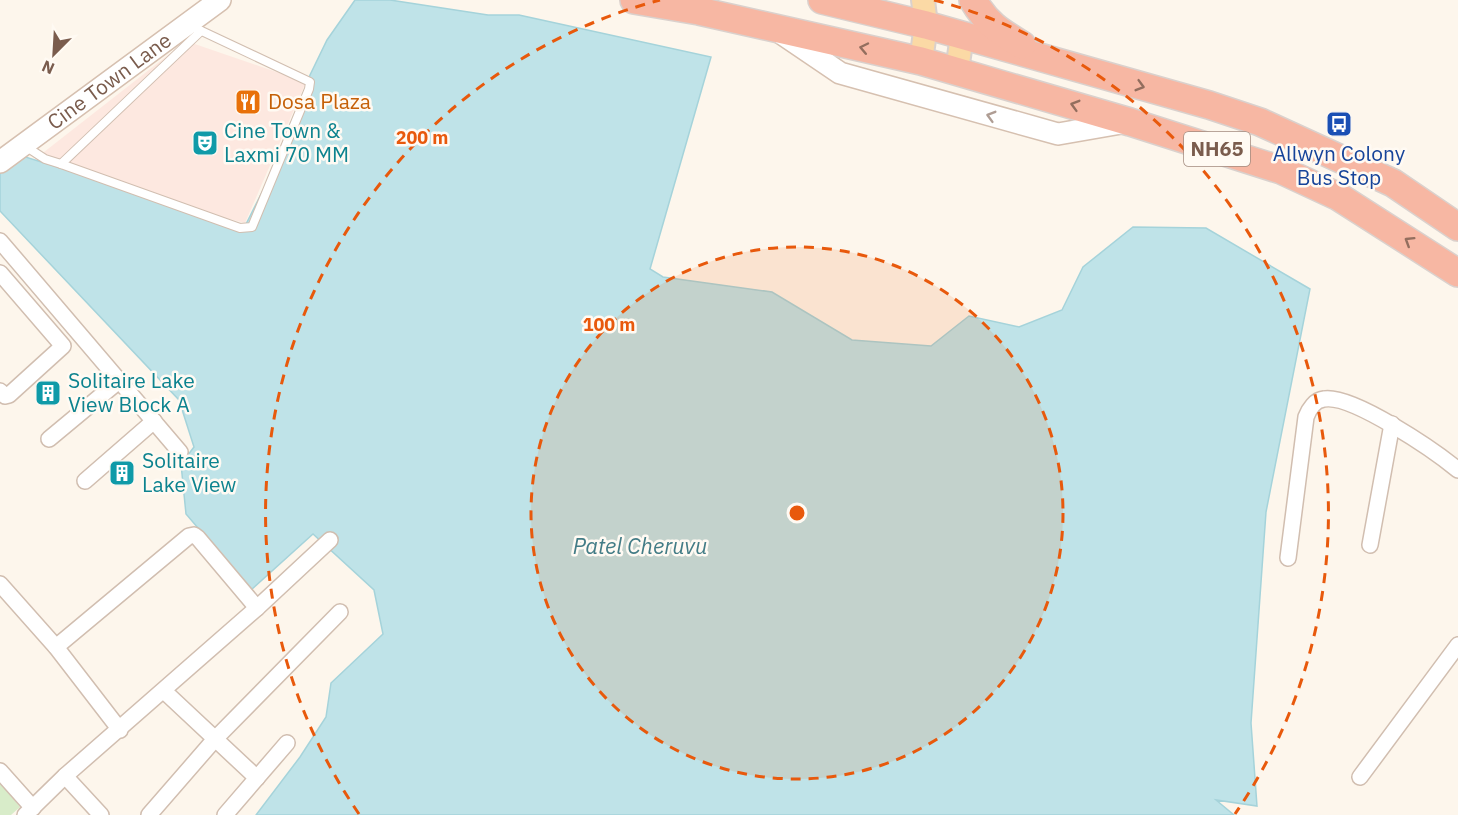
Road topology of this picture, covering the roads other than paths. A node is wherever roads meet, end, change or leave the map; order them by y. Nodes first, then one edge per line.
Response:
1 (220, 0) edge
2 (634, 0) edge
3 (822, 0) edge
4 (974, 0) edge
5 (925, 13) edge
6 (194, 28) junction
7 (775, 29) junction
8 (962, 36) junction
9 (1045, 59) junction
10 (921, 61) junction
11 (957, 70) junction
12 (1130, 122) junction
13 (24, 145) junction
14 (0, 162) edge
15 (61, 164) junction
16 (1456, 223) edge
17 (0, 241) edge
18 (0, 273) edge
19 (1458, 273) edge
20 (120, 380) junction
21 (0, 391) edge
22 (154, 422) junction
23 (1392, 424) junction
24 (49, 439) dead end
25 (180, 452) dead end
26 (1458, 470) edge
27 (85, 481) dead end
28 (330, 540) dead end
29 (1370, 545) dead end
30 (1287, 558) dead end
31 (0, 584) edge
32 (257, 608) junction
33 (340, 612) dead end
34 (1458, 645) edge
35 (56, 647) junction
36 (164, 691) junction
37 (120, 730) junction
38 (215, 739) junction
39 (287, 743) dead end
40 (0, 771) edge
41 (65, 776) junction
42 (1360, 777) dead end
43 (257, 778) junction
44 (29, 812) edge
45 (101, 815) edge
46 (149, 815) edge
47 (225, 815) edge

1 - 6 street, Cine Town Lane
2 - 7 highway, NH65
3 - 5 highway, NH65
4 - 9 highway
5 - 8 highway, NH65
5 - 10 main road
6 - 13 street, Cine Town Lane
6 - 15 lane
6 - 15 lane
10 -> 7 highway, NH65
12 -> 7 street
8 - 9 highway, NH65
8 - 11 main road
9 -> 16 highway, NH65
10 - 11 highway, NH65
12 -> 11 highway, NH65
19 -> 12 highway, NH65
13 - 14 street, Cine Town Lane
13 - 15 lane
17 - 20 street
18 - 21 street
20 - 22 street
20 - 24 street
22 - 25 street
22 - 27 street
23 - 26 street
23 - 29 street
23 - 30 street
28 - 32 street
31 - 35 street
32 - 35 street
32 - 36 street
33 - 38 street
34 - 42 street
35 - 37 street
36 - 37 street
36 - 38 street
37 - 41 street
38 - 43 street
38 - 46 street
39 - 43 street
40 - 44 street
41 - 44 street
41 - 45 street
43 - 47 street

